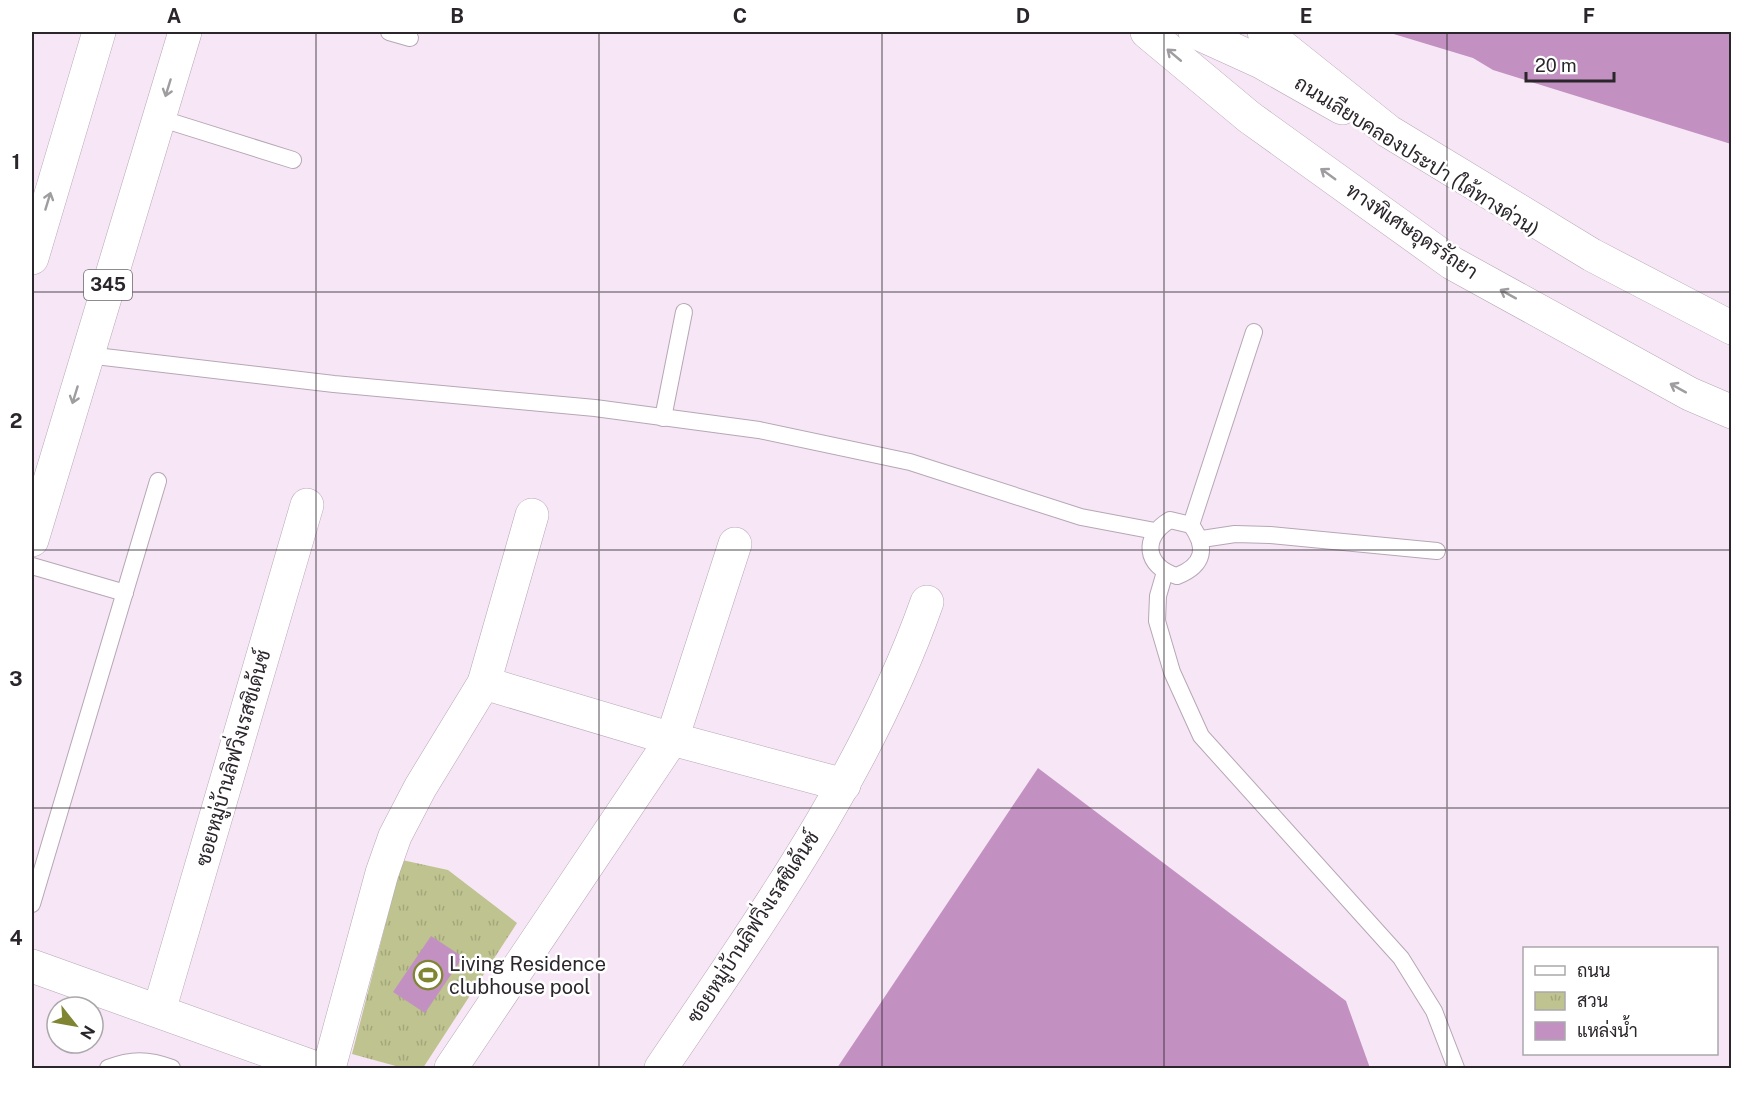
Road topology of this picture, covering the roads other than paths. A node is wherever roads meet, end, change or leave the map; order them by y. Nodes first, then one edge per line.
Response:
1 (99, 32) edge
2 (185, 32) edge
3 (389, 32) edge
4 (1147, 32) edge
5 (1195, 32) edge
6 (1264, 32) edge
7 (410, 38) dead end
8 (159, 118) junction
9 (293, 160) dead end
10 (32, 258) edge
11 (684, 312) dead end
12 (1731, 328) edge
13 (1254, 332) dead end
14 (1731, 337) edge
15 (87, 355) junction
16 (1731, 412) edge
17 (663, 418) junction
18 (158, 481) dead end
19 (307, 505) dead end
20 (532, 515) dead end
21 (1191, 525) junction
22 (1155, 531) junction
23 (1202, 539) junction
24 (32, 540) edge
25 (735, 544) dead end
26 (1437, 551) dead end
27 (32, 566) edge
28 (1165, 572) junction
29 (125, 593) junction
30 (927, 602) dead end
31 (484, 683) junction
32 (672, 739) junction
33 (844, 784) junction
34 (32, 904) edge
35 (32, 966) edge
36 (159, 1011) junction
37 (108, 1068) edge
38 (172, 1068) edge
39 (316, 1068) edge
40 (329, 1068) edge
41 (452, 1068) edge
42 (661, 1068) edge
43 (1456, 1068) edge

10 -> 1 main road
2 -> 8 main road, 345
3 - 7 lane
16 -> 4 main road, ทางพิเศษอุดรรัถยา
5 - 14 main road, ถนนเลียบคลองประปา (ใต้ทางด่วน)
6 - 12 main road
8 - 9 lane
8 - 15 main road, 345
11 - 17 lane
13 - 21 lane
15 - 17 lane
15 -> 24 main road, 345
17 - 22 lane
18 - 29 lane
19 - 36 main road, ซอยหมู่บ้านลิฟวิ่งเรสซิเด้นซ์
20 - 31 main road
21 - 22 lane
21 - 23 lane
22 - 28 lane
23 - 26 lane
23 - 28 lane
25 - 32 main road
27 - 29 lane
28 - 43 lane
29 - 34 lane
30 - 33 main road, ซอยหมู่บ้านลิฟวิ่งเรสซิเด้นซ์
31 - 32 main road
31 - 40 main road
32 - 33 main road
32 - 41 main road
33 - 42 main road, ซอยหมู่บ้านลิฟวิ่งเรสซิเด้นซ์
35 - 36 main road
36 - 39 main road
37 - 38 lane

